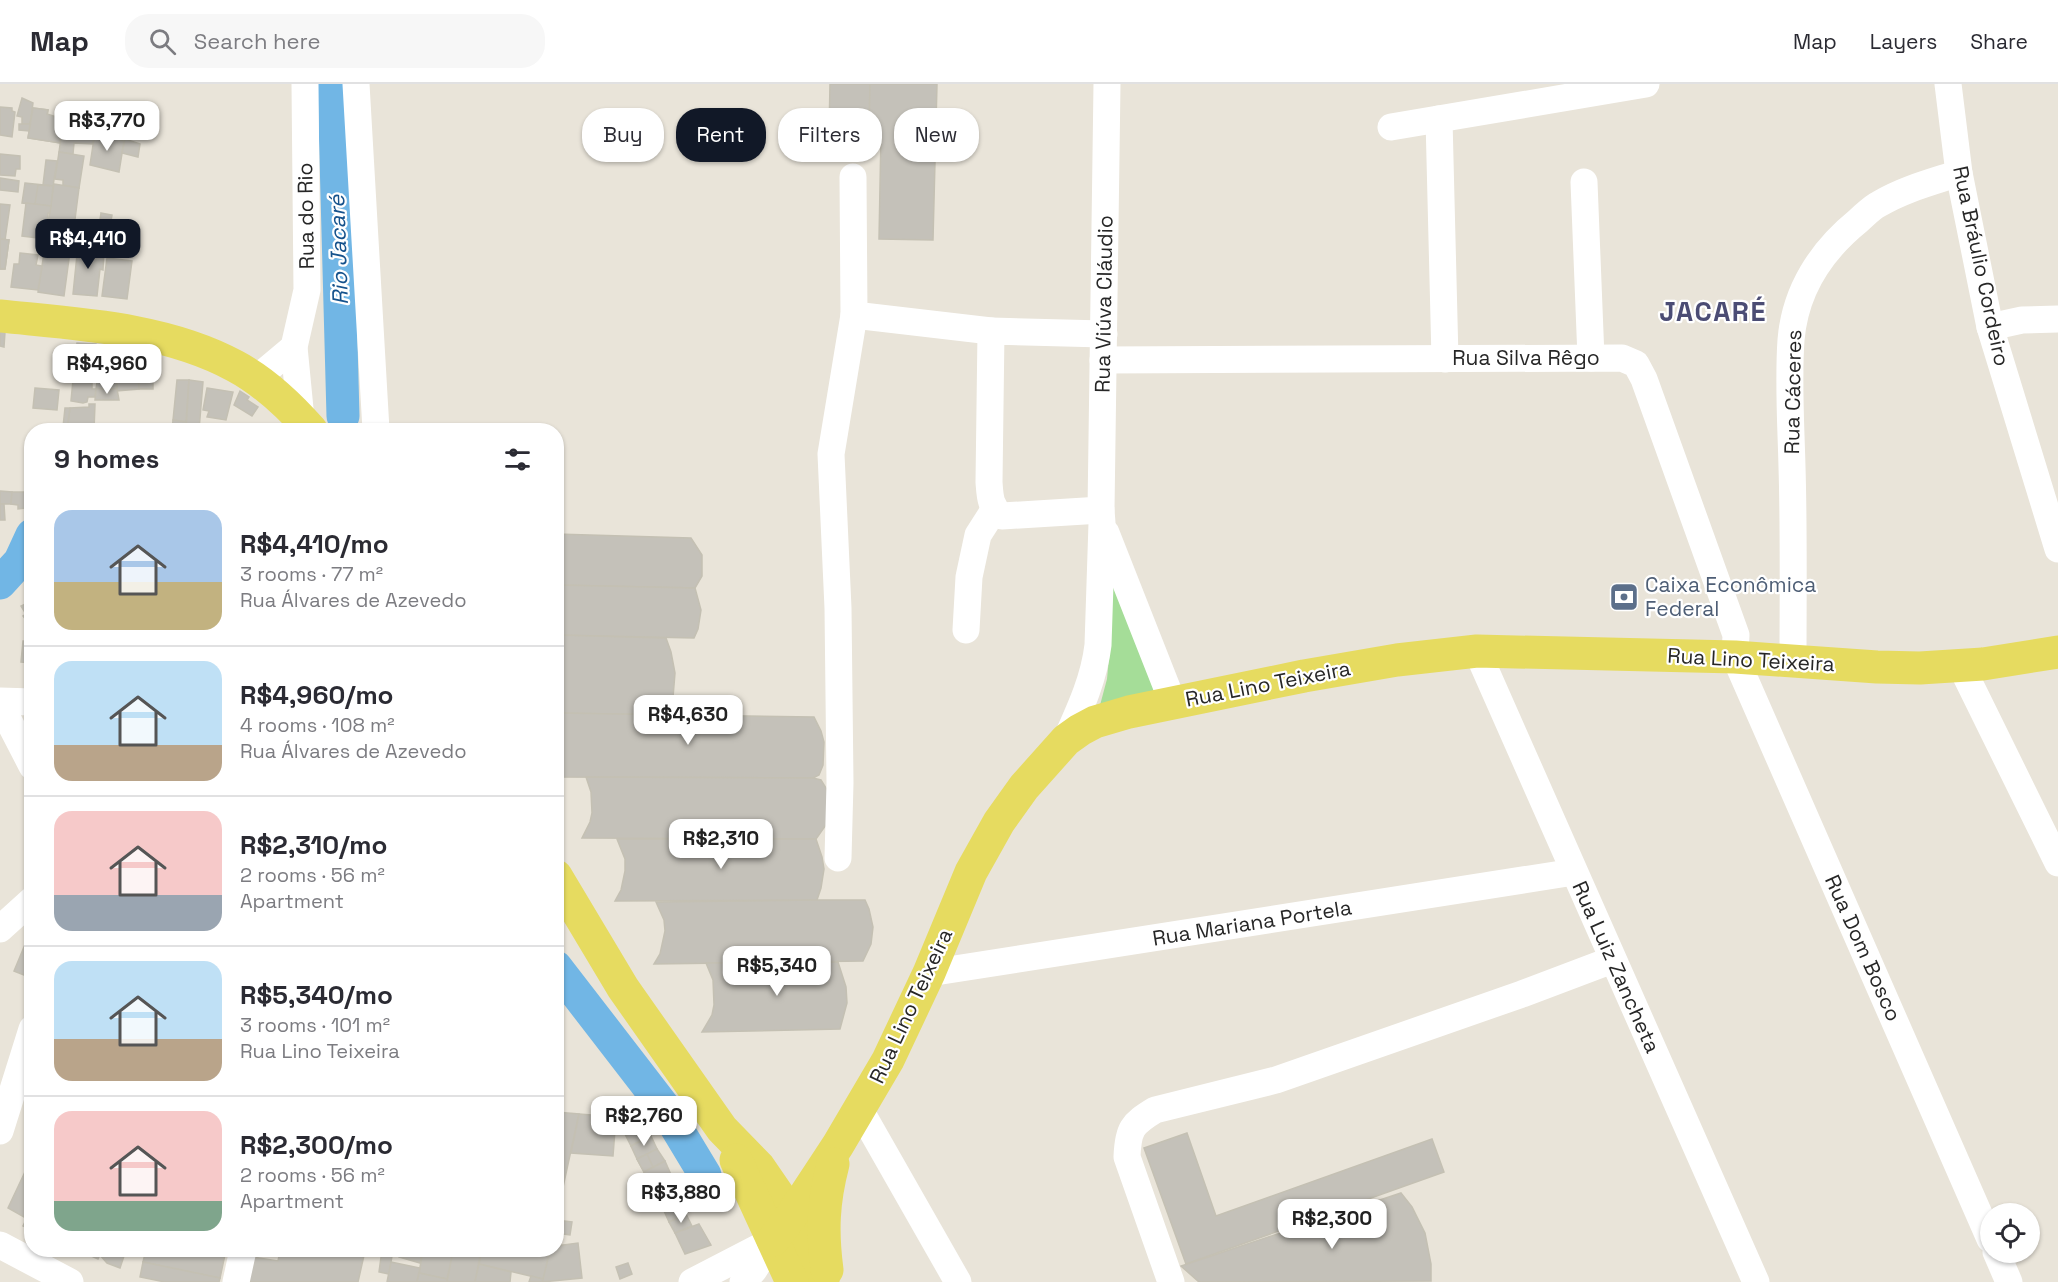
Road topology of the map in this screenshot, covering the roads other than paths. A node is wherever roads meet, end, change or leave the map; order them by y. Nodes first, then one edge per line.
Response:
1 (305, 84) edge
2 (356, 84) edge
3 (1107, 84) edge
4 (1646, 84) edge
5 (1948, 84) edge
6 (1439, 119) junction
7 (1391, 127) dead end
8 (1959, 173) junction
9 (853, 177) dead end
10 (1584, 182) dead end
11 (854, 315) junction
12 (0, 316) edge
13 (2058, 319) edge
14 (1990, 327) junction
15 (991, 331) junction
16 (1104, 334) junction
17 (294, 347) junction
18 (1591, 358) junction
19 (1445, 359) junction
20 (1103, 360) junction
21 (256, 379) junction
22 (304, 423) edge
23 (306, 423) edge
24 (376, 423) edge
25 (994, 510) junction
26 (1102, 516) junction
27 (2058, 549) edge
28 (966, 630) dead end
29 (1477, 651) junction
30 (2058, 652) edge
31 (1735, 657) junction
32 (1793, 662) junction
33 (1961, 666) junction
34 (24, 702) edge
35 (0, 703) edge
36 (1173, 703) junction
37 (1066, 740) junction
38 (24, 750) edge
39 (838, 858) dead end
40 (2058, 862) edge
41 (1574, 872) junction
42 (564, 889) edge
43 (24, 907) edge
44 (0, 929) edge
45 (1612, 960) junction
46 (929, 973) junction
47 (24, 1054) edge
48 (860, 1110) junction
49 (722, 1129) junction
50 (0, 1131) edge
51 (838, 1145) junction
52 (792, 1215) junction
53 (1980, 1216) edge
54 (773, 1240) junction
55 (0, 1245) edge
56 (241, 1257) edge
57 (2001, 1263) edge
58 (70, 1282) edge
59 (236, 1282) edge
60 (692, 1282) edge
61 (743, 1282) edge
62 (792, 1282) edge
63 (823, 1282) edge
64 (829, 1282) edge
65 (958, 1282) edge
66 (1171, 1282) edge
67 (1756, 1282) edge
68 (2009, 1282) edge

1 - 17 street, Rua do Rio
2 - 24 street
3 - 16 street, Rua Viúva Cláudio
4 - 6 street
5 - 8 street, Rua Bráulio Cordeiro
6 - 7 street
6 - 19 street
8 - 14 street, Rua Bráulio Cordeiro
8 - 32 street, Rua Cáceres
9 - 11 street
10 - 18 street
11 - 15 street
11 - 39 street
12 - 21 main road
13 - 14 street
14 - 27 street, Rua Bráulio Cordeiro
15 - 16 street
15 - 25 street
16 - 20 street, Rua Viúva Cláudio
17 - 21 street
17 - 23 street, Rua do Rio
18 - 19 street, Rua Silva Rêgo
18 - 31 street, Rua Silva Rêgo
19 - 20 street, Rua Silva Rêgo
20 - 26 street, Rua Viúva Cláudio
21 - 22 main road
25 - 26 street
25 - 28 street
26 - 36 street
26 - 37 street, Rua Viúva Cláudio
29 - 31 main road, Rua Lino Teixeira
29 - 36 main road, Rua Lino Teixeira
29 - 41 street, Rua Luiz Zancheta
30 - 33 main road, Rua Lino Teixeira
31 - 32 main road, Rua Lino Teixeira
31 - 53 street, Rua Dom Bosco
32 - 33 main road, Rua Lino Teixeira
33 - 40 street
34 - 35 street
35 - 38 street
36 - 37 main road, Rua Lino Teixeira
37 - 46 main road, Rua Lino Teixeira
41 - 45 street, Rua Luiz Zancheta
41 - 46 street, Rua Mariana Portela
42 - 49 main road
43 - 44 street
45 - 66 street
45 - 67 street, Rua Luiz Zancheta
46 - 48 main road, Rua Lino Teixeira
47 - 50 street
48 - 51 main road, Rua Lino Teixeira
48 - 65 street
49 - 52 main road
49 - 54 main road
51 - 52 main road, Rua Lino Teixeira
51 - 64 main road
52 - 54 main road, Rua Lino Teixeira
52 - 63 main road
54 - 60 street
54 - 61 street
54 - 62 main road
55 - 58 street
56 - 59 street
57 - 68 street

